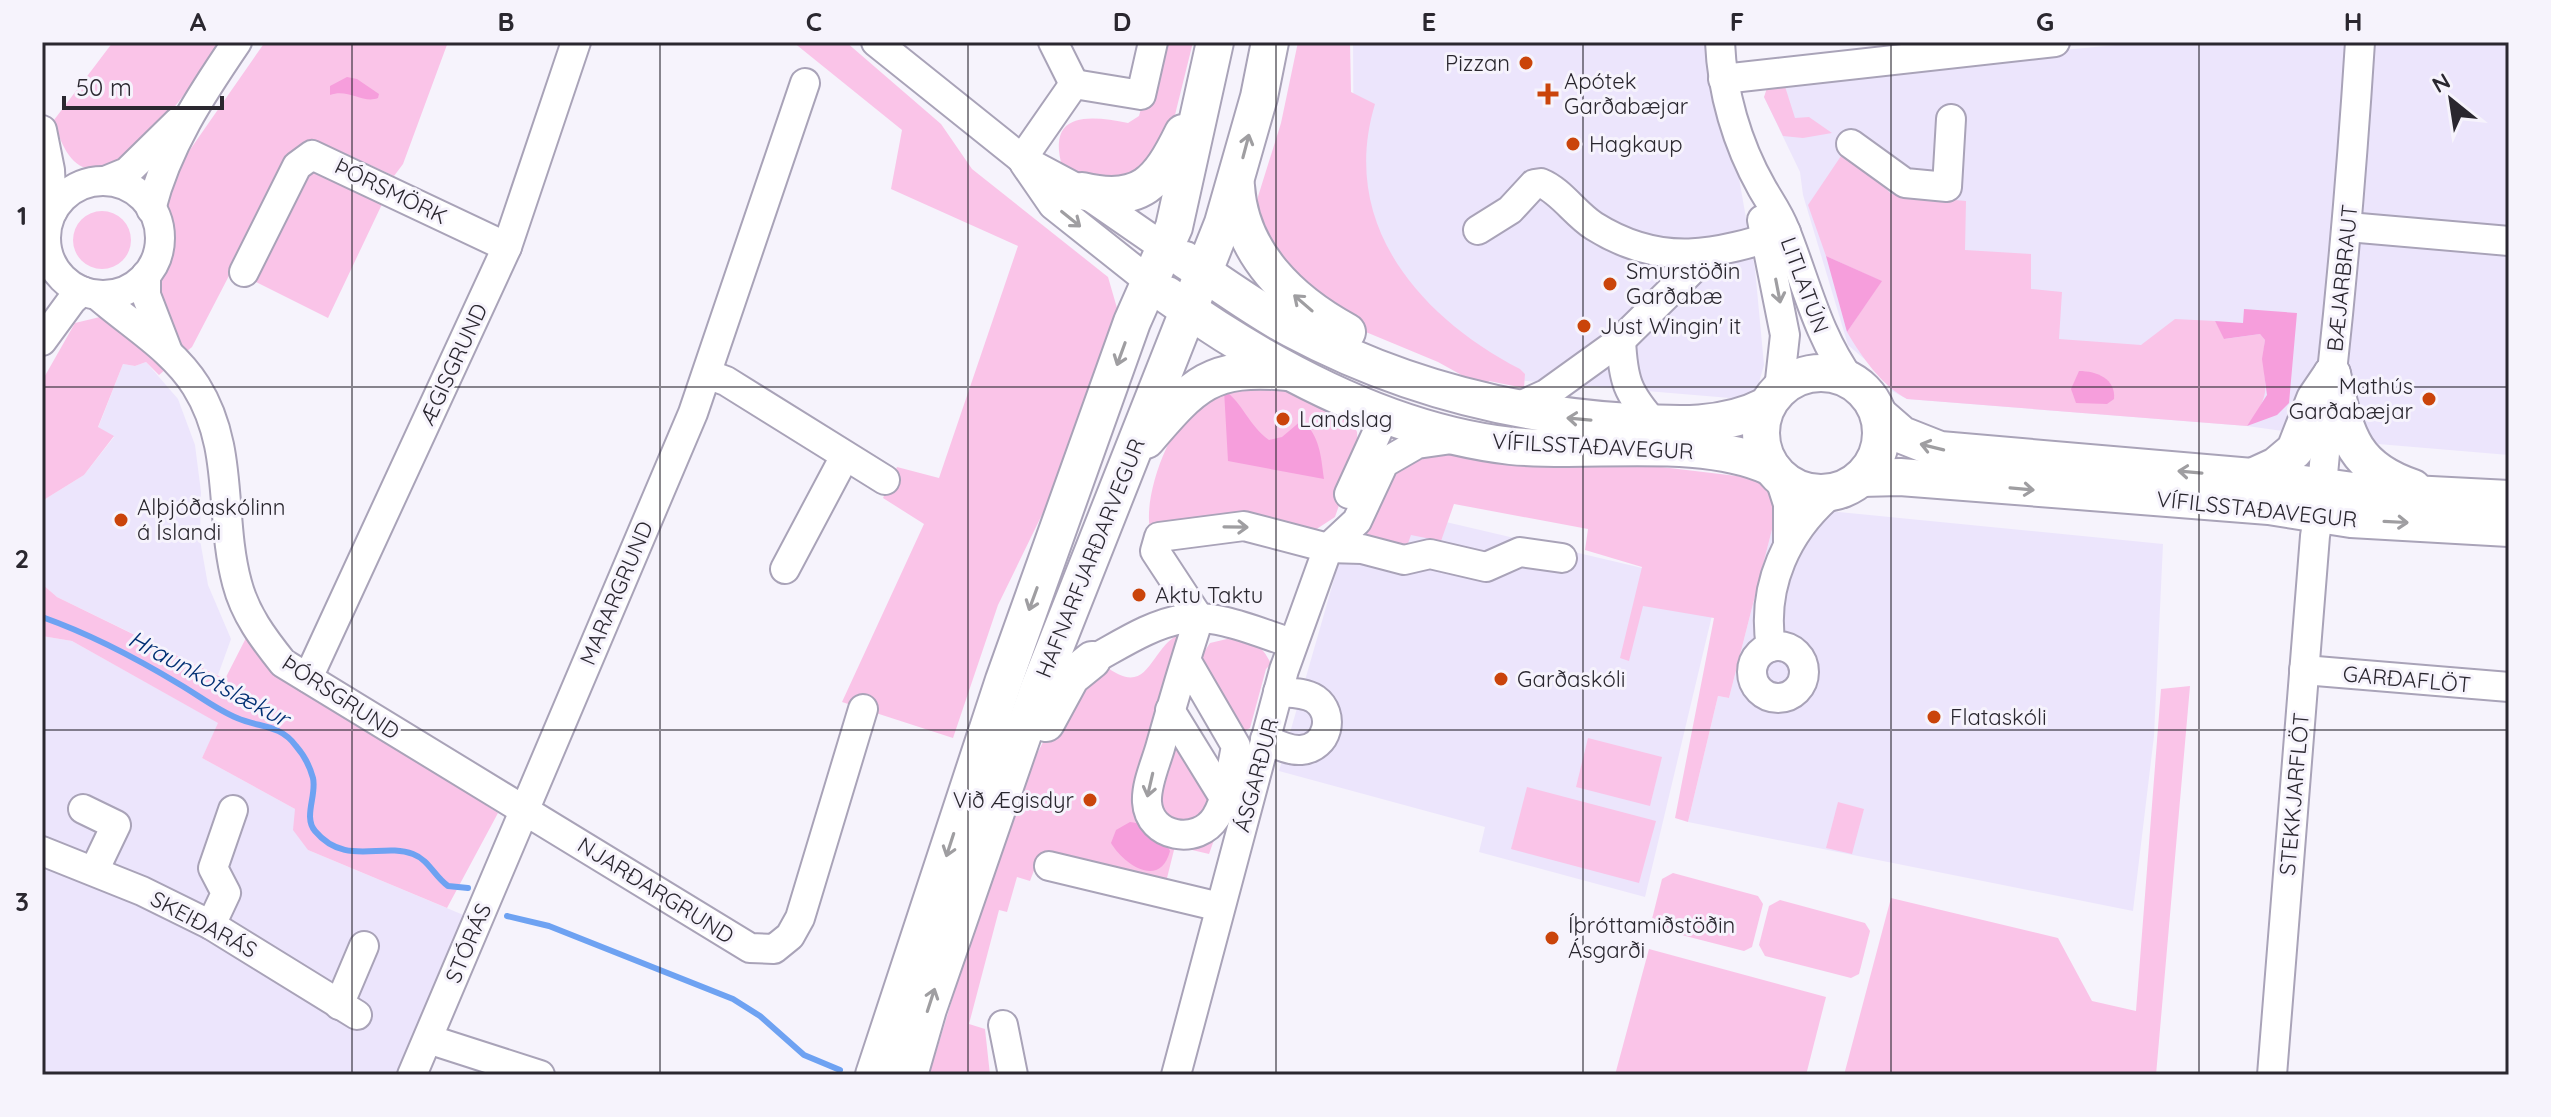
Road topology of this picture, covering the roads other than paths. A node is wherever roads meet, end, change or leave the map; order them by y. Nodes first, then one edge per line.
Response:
1 (237, 42) edge
2 (576, 42) edge
3 (876, 42) edge
4 (1053, 42) edge
5 (1153, 42) edge
6 (1215, 42) edge
7 (1270, 42) edge
8 (1288, 42) edge
9 (1720, 42) edge
10 (2055, 42) edge
11 (2360, 42) edge
12 (1723, 79) junction
13 (805, 83) dead end
14 (1074, 84) junction
15 (1207, 89) junction
16 (1259, 97) junction
17 (193, 107) junction
18 (1951, 119) dead end
19 (43, 132) edge
20 (1851, 144) dead end
21 (1022, 159) junction
22 (98, 182) junction
23 (1236, 183) junction
24 (1082, 191) junction
25 (151, 209) junction
26 (52, 212) junction
27 (2348, 227) junction
28 (1478, 230) dead end
29 (1775, 236) junction
30 (2509, 241) edge
31 (507, 247) junction
32 (1166, 249) junction
33 (1707, 255) junction
34 (244, 272) dead end
35 (1204, 273) junction
36 (146, 275) junction
37 (47, 277) edge
38 (1150, 282) junction
39 (90, 293) junction
40 (1187, 309) junction
41 (1621, 340) junction
42 (42, 341) edge
43 (168, 352) junction
44 (1294, 373) junction
45 (707, 374) junction
46 (2332, 374) junction
47 (1851, 381) junction
48 (1773, 398) junction
49 (1493, 404) junction
50 (1386, 413) junction
51 (1879, 415) junction
52 (1654, 423) junction
53 (1465, 439) junction
54 (845, 456) junction
55 (1132, 456) junction
56 (1775, 472) junction
57 (2252, 477) junction
58 (885, 480) dead end
59 (1847, 485) junction
60 (2433, 494) junction
61 (2509, 499) edge
62 (2321, 500) junction
63 (2509, 528) edge
64 (1336, 539) junction
65 (1788, 543) junction
66 (1562, 558) dead end
67 (785, 569) dead end
68 (1199, 618) junction
69 (1292, 643) junction
70 (1771, 647) dead end
71 (1092, 660) joint
72 (2304, 670) junction
73 (308, 678) junction
74 (1178, 685) junction
75 (2509, 687) edge
76 (1278, 692) junction
77 (863, 709) dead end
78 (1265, 739) junction
79 (1008, 772) junction
80 (83, 809) dead end
81 (233, 810) dead end
82 (523, 811) junction
83 (42, 851) edge
84 (1049, 866) dead end
85 (94, 871) junction
86 (1220, 907) junction
87 (211, 925) junction
88 (364, 946) dead end
89 (1003, 1025) dead end
90 (428, 1039) junction
91 (412, 1075) edge
92 (540, 1075) edge
93 (874, 1075) edge
94 (909, 1075) edge
95 (1013, 1075) edge
96 (1176, 1075) edge
97 (2272, 1075) edge

1 - 17 street
2 - 31 street, ÆGISGRUND
3 - 21 street, VÍFILSSTAÐAVEGUR
4 - 14 street
5 - 14 street
6 - 15 main road, HAFNARFJARÐARVEGUR
7 - 16 main road, HAFNARFJARÐARVEGUR
8 - 16 main road
9 - 12 street, LITLATÚN
10 - 12 street
11 - 27 street, BÆJARBRAUT
12 - 29 street, LITLATÚN
13 - 45 street, MARARGRUND
14 - 21 street
15 - 24 main road
15 - 32 main road, HAFNARFJARÐARVEGUR
23 -> 16 main road, HAFNARFJARÐARVEGUR
17 - 22 street
17 - 25 street
18 - 20 street
19 - 22 street
19 - 26 street
21 - 24 street, VÍFILSSTAÐAVEGUR
21 -> 38 street, VÍFILSSTAÐAVEGUR
22 - 25 street
22 - 26 street
23 - 35 main road, HAFNARFJARÐARVEGUR
49 -> 23 main road
24 - 32 street, VÍFILSSTAÐAVEGUR
25 - 36 street
26 - 37 street
27 - 30 street
27 - 46 street, BÆJARBRAUT
28 - 33 street
29 - 33 street
29 - 47 street, LITLATÚN
29 -> 48 street, LITLATÚN
31 - 34 street, ÞÓRSMÖRK
31 - 73 street, ÆGISGRUND
32 - 35 main road, VÍFILSSTAÐAVEGUR
32 - 38 main road, HAFNARFJARÐARVEGUR
33 - 41 street
35 - 40 main road, HAFNARFJARÐARVEGUR
35 - 49 main road, VÍFILSSTAÐAVEGUR
36 - 39 street
36 - 43 street, ÞÓRSGRUND
37 - 39 street
38 - 40 main road, VÍFILSSTAÐAVEGUR
38 -> 93 main road, HAFNARFJARÐARVEGUR
39 - 42 street
39 - 43 street, ÞÓRSGRUND
40 - 44 main road, VÍFILSSTAÐAVEGUR
40 - 55 main road, HAFNARFJARÐARVEGUR
41 - 49 street
41 - 52 street
43 - 73 street, ÞÓRSGRUND
44 - 50 main road, VÍFILSSTAÐAVEGUR
44 - 55 main road
45 - 54 street
45 - 82 street, MARARGRUND
46 - 57 main road
46 - 60 main road
46 - 62 street, BÆJARBRAUT
47 - 48 main road, VÍFILSSTAÐAVEGUR
47 - 51 main road, VÍFILSSTAÐAVEGUR
48 - 52 main road, VÍFILSSTAÐAVEGUR
48 - 56 main road
49 - 50 main road
52 -> 49 main road, VÍFILSSTAÐAVEGUR
50 - 53 main road, VÍFILSSTAÐAVEGUR
50 - 64 street, ÁSGARÐUR
57 -> 51 main road, VÍFILSSTAÐAVEGUR
51 - 59 main road
53 - 56 main road, VÍFILSSTAÐAVEGUR
53 - 64 street, ÁSGARÐUR
54 - 58 street
54 - 67 street
55 - 79 main road, HAFNARFJARÐARVEGUR
56 - 59 main road, VÍFILSSTAÐAVEGUR
56 - 65 street
57 - 62 main road, VÍFILSSTAÐAVEGUR
59 -> 62 main road, VÍFILSSTAÐAVEGUR
59 - 65 street
60 - 61 main road, VÍFILSSTAÐAVEGUR
60 - 62 main road, VÍFILSSTAÐAVEGUR
62 -> 63 main road, VÍFILSSTAÐAVEGUR
62 - 72 street, STEKKJARFLÖT
64 - 66 street
68 -> 64 street
64 - 69 street, ÁSGARÐUR
65 - 70 street
68 - 69 street
68 - 71 street
68 - 74 street
69 - 76 street, ÁSGARÐUR
71 - 79 main road
72 - 75 street, GARÐAFLÖT
72 - 97 street, STEKKJARFLÖT
73 - 82 street, ÞÓRSGRUND
74 -> 74 street
76 - 78 street, ÁSGARÐUR
76 - 78 street
77 - 82 street, NJARÐARGRUND
78 - 86 street, ÁSGARÐUR
94 -> 79 main road, HAFNARFJARÐARVEGUR
80 - 85 street
81 - 87 street
82 - 90 street, STÓRÁS
83 - 85 street, SKEIÐARÁS
84 - 86 street
85 - 87 street, SKEIÐARÁS
86 - 96 street, ÁSGARÐUR
87 - 88 street, SKEIÐARÁS
89 - 95 street
90 - 91 street, STÓRÁS
90 - 92 street

